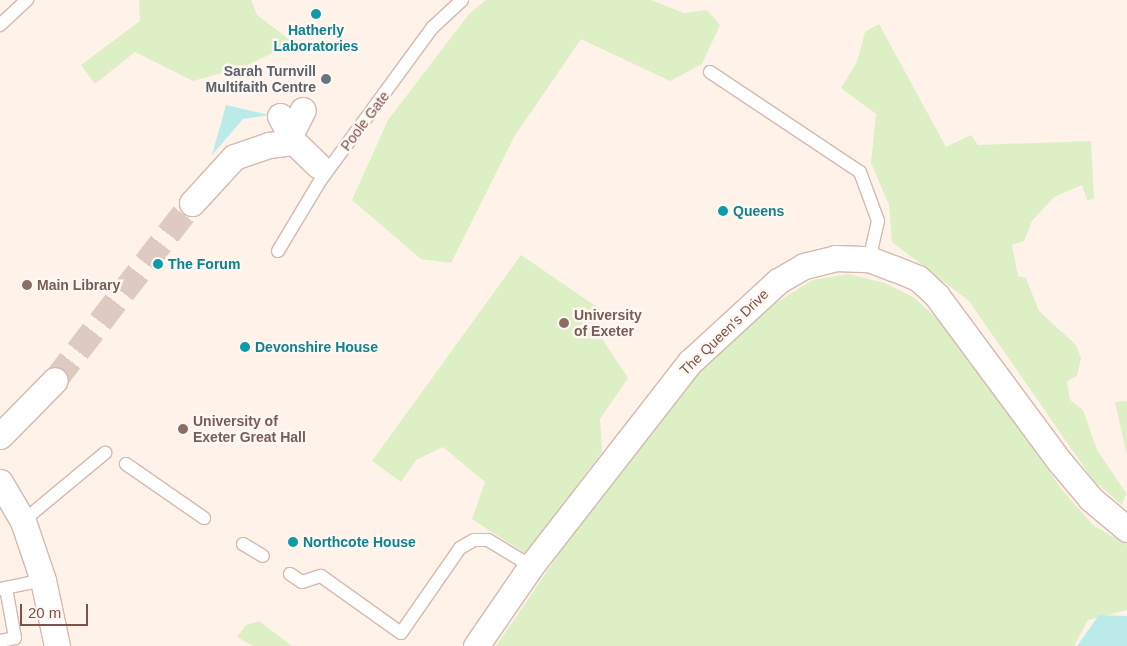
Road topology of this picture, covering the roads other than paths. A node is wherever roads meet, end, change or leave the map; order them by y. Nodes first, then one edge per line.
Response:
1 (26, 0) edge
2 (462, 0) edge
3 (0, 24) edge
4 (710, 72) dead end
5 (299, 141) dead end
6 (192, 203) tunnel mouth
7 (278, 251) dead end
8 (869, 260) junction
9 (55, 380) tunnel mouth
10 (0, 436) edge
11 (105, 453) dead end
12 (126, 464) dead end
13 (0, 482) edge
14 (204, 518) dead end
15 (23, 521) junction
16 (1127, 529) edge
17 (243, 544) dead end
18 (263, 556) dead end
19 (531, 566) junction
20 (290, 574) dead end
21 (43, 580) junction
22 (3, 589) edge
23 (0, 640) edge
24 (57, 646) edge
25 (476, 646) edge

1 - 3 lane
2 - 7 lane, Poole Gate
4 - 8 lane
5 - 6 street
8 - 16 street, The Queen's Drive
8 - 19 street, The Queen's Drive
9 - 10 street
11 - 15 lane
12 - 14 lane
13 - 15 street
15 - 21 street
17 - 18 lane
19 - 20 lane
19 - 25 street, The Queen's Drive
21 - 22 lane
21 - 24 street
22 - 23 lane

